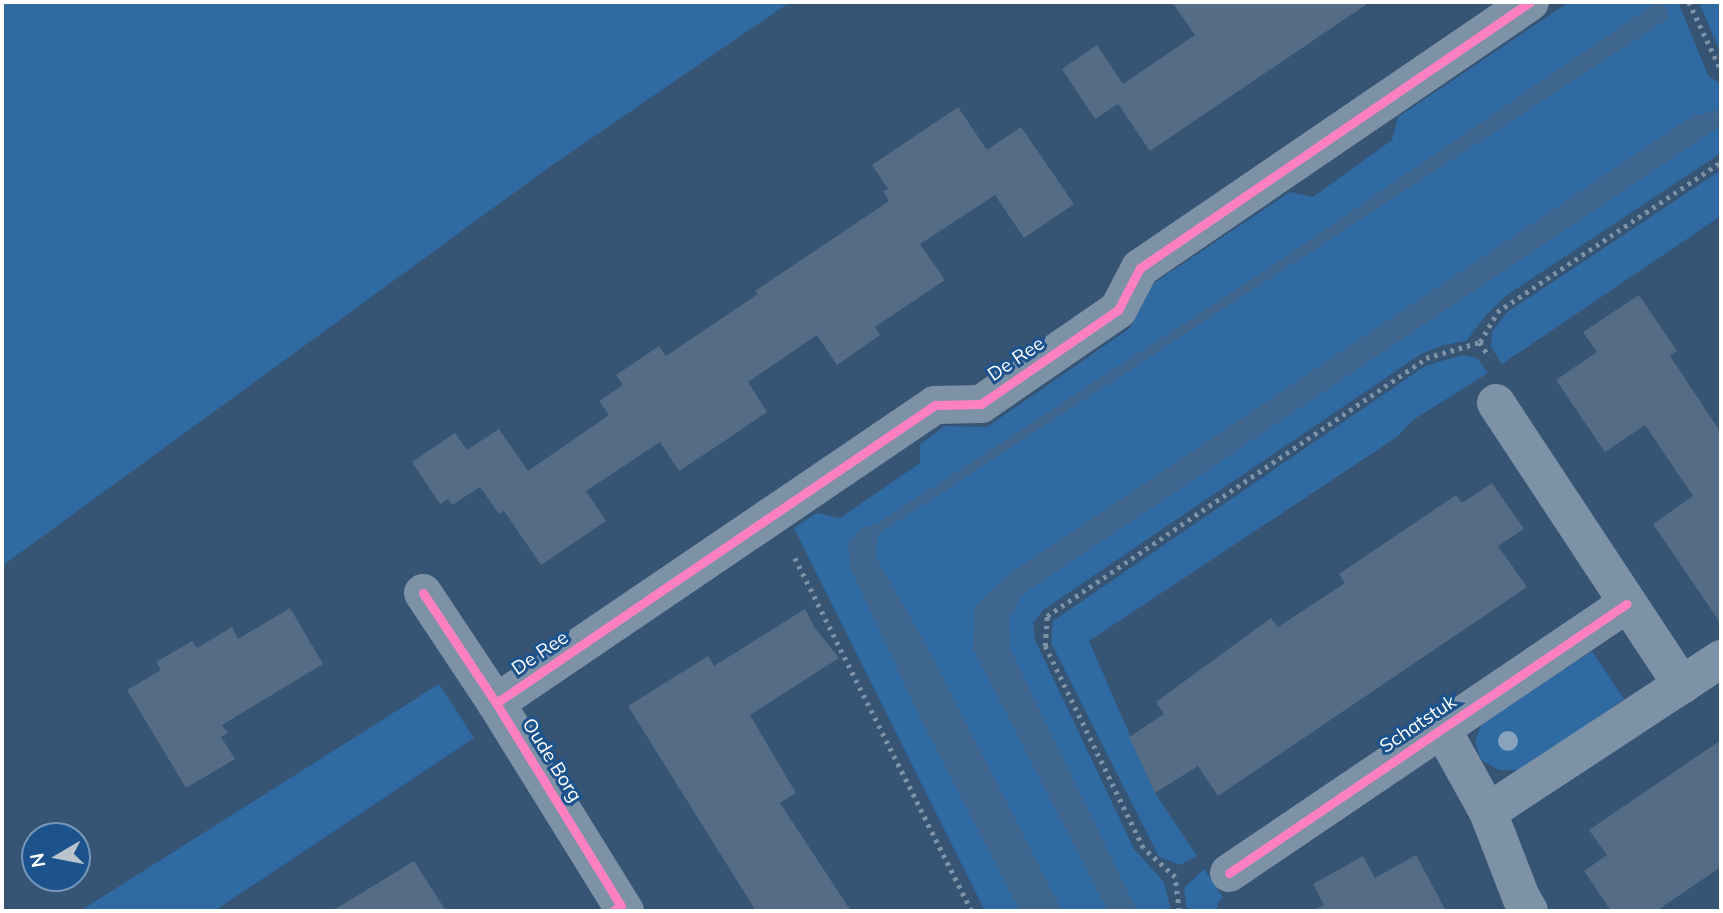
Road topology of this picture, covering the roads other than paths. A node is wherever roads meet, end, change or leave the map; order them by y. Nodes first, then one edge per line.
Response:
1 (1530, 2) edge
2 (1496, 403) dead end
3 (423, 593) dead end
4 (1626, 604) junction
5 (1721, 659) edge
6 (1682, 685) junction
7 (496, 703) junction
8 (1442, 729) junction
9 (1488, 812) junction
10 (1229, 873) dead end
11 (620, 909) edge
12 (1529, 911) edge

1 - 7 street, De Ree
2 - 4 street
3 - 7 street, Oude Borg
4 - 6 street
4 - 8 street, Schatstuk
5 - 6 street
6 - 9 street
7 - 11 street, Oude Borg
8 - 9 street, Schatstuk
8 - 10 street, Schatstuk
9 - 12 street, Schatstuk

